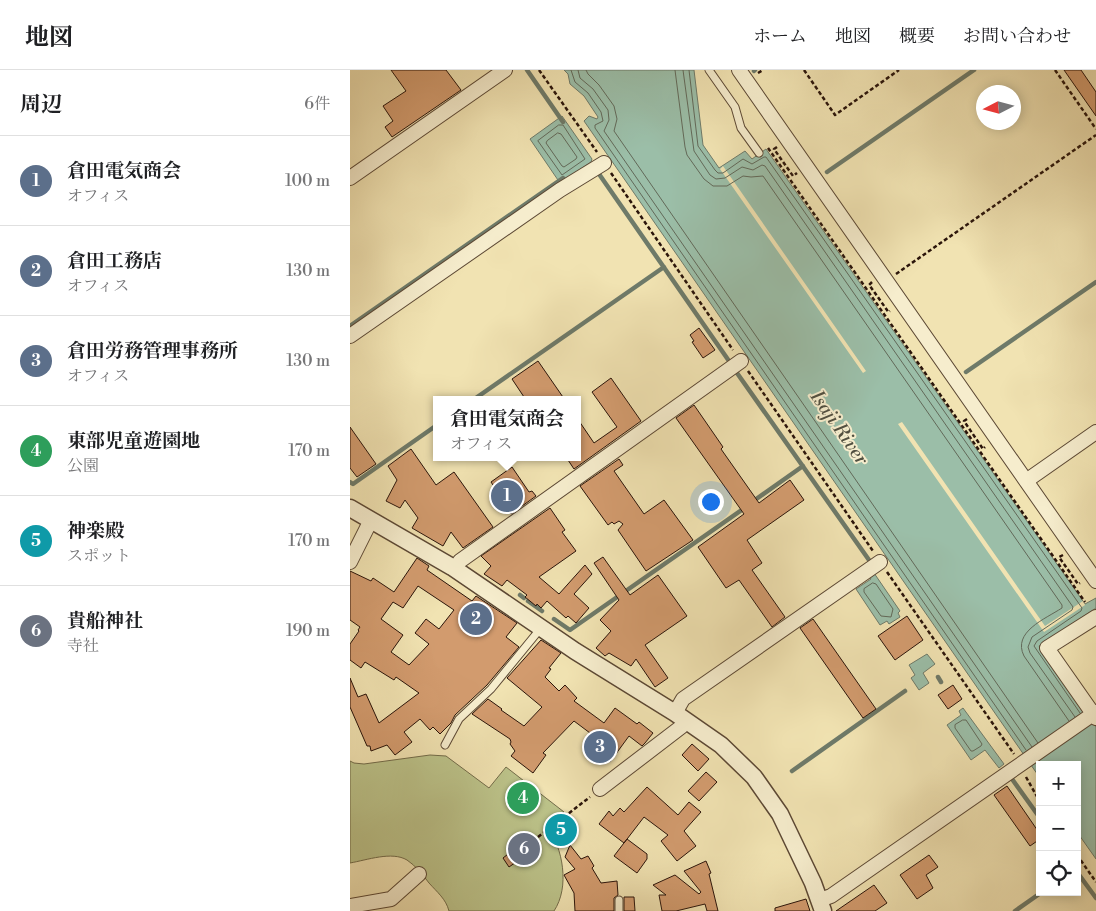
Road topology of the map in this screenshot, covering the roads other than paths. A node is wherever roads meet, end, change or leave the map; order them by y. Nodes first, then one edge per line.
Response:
1 (505, 70) edge
2 (709, 70) edge
3 (739, 70) edge
4 (759, 153) dead end
5 (604, 163) road end
6 (350, 178) edge
7 (350, 336) edge
8 (741, 361) road end
9 (1096, 432) edge
10 (1026, 481) junction
11 (350, 508) edge
12 (371, 520) junction
13 (350, 562) edge
14 (880, 562) road end
15 (455, 568) junction
16 (1096, 581) edge
17 (1096, 617) edge
18 (541, 628) junction
19 (1094, 715) edge
20 (680, 717) junction
21 (445, 745) dead end
22 (600, 789) road end
23 (419, 874) dead end
24 (619, 900) dead end
25 (350, 906) edge
26 (822, 906) edge
27 (619, 911) edge

1 - 6 street
2 - 4 lane
3 - 10 street
5 - 7 street
8 - 15 street
9 - 10 street
10 - 16 street
11 - 12 street
12 - 13 street
12 - 15 street
14 - 20 street
15 - 18 street
17 - 19 street
18 - 20 street
18 - 21 lane
19 - 26 street
20 - 22 street
20 - 26 street
23 - 25 street
24 - 27 lane

